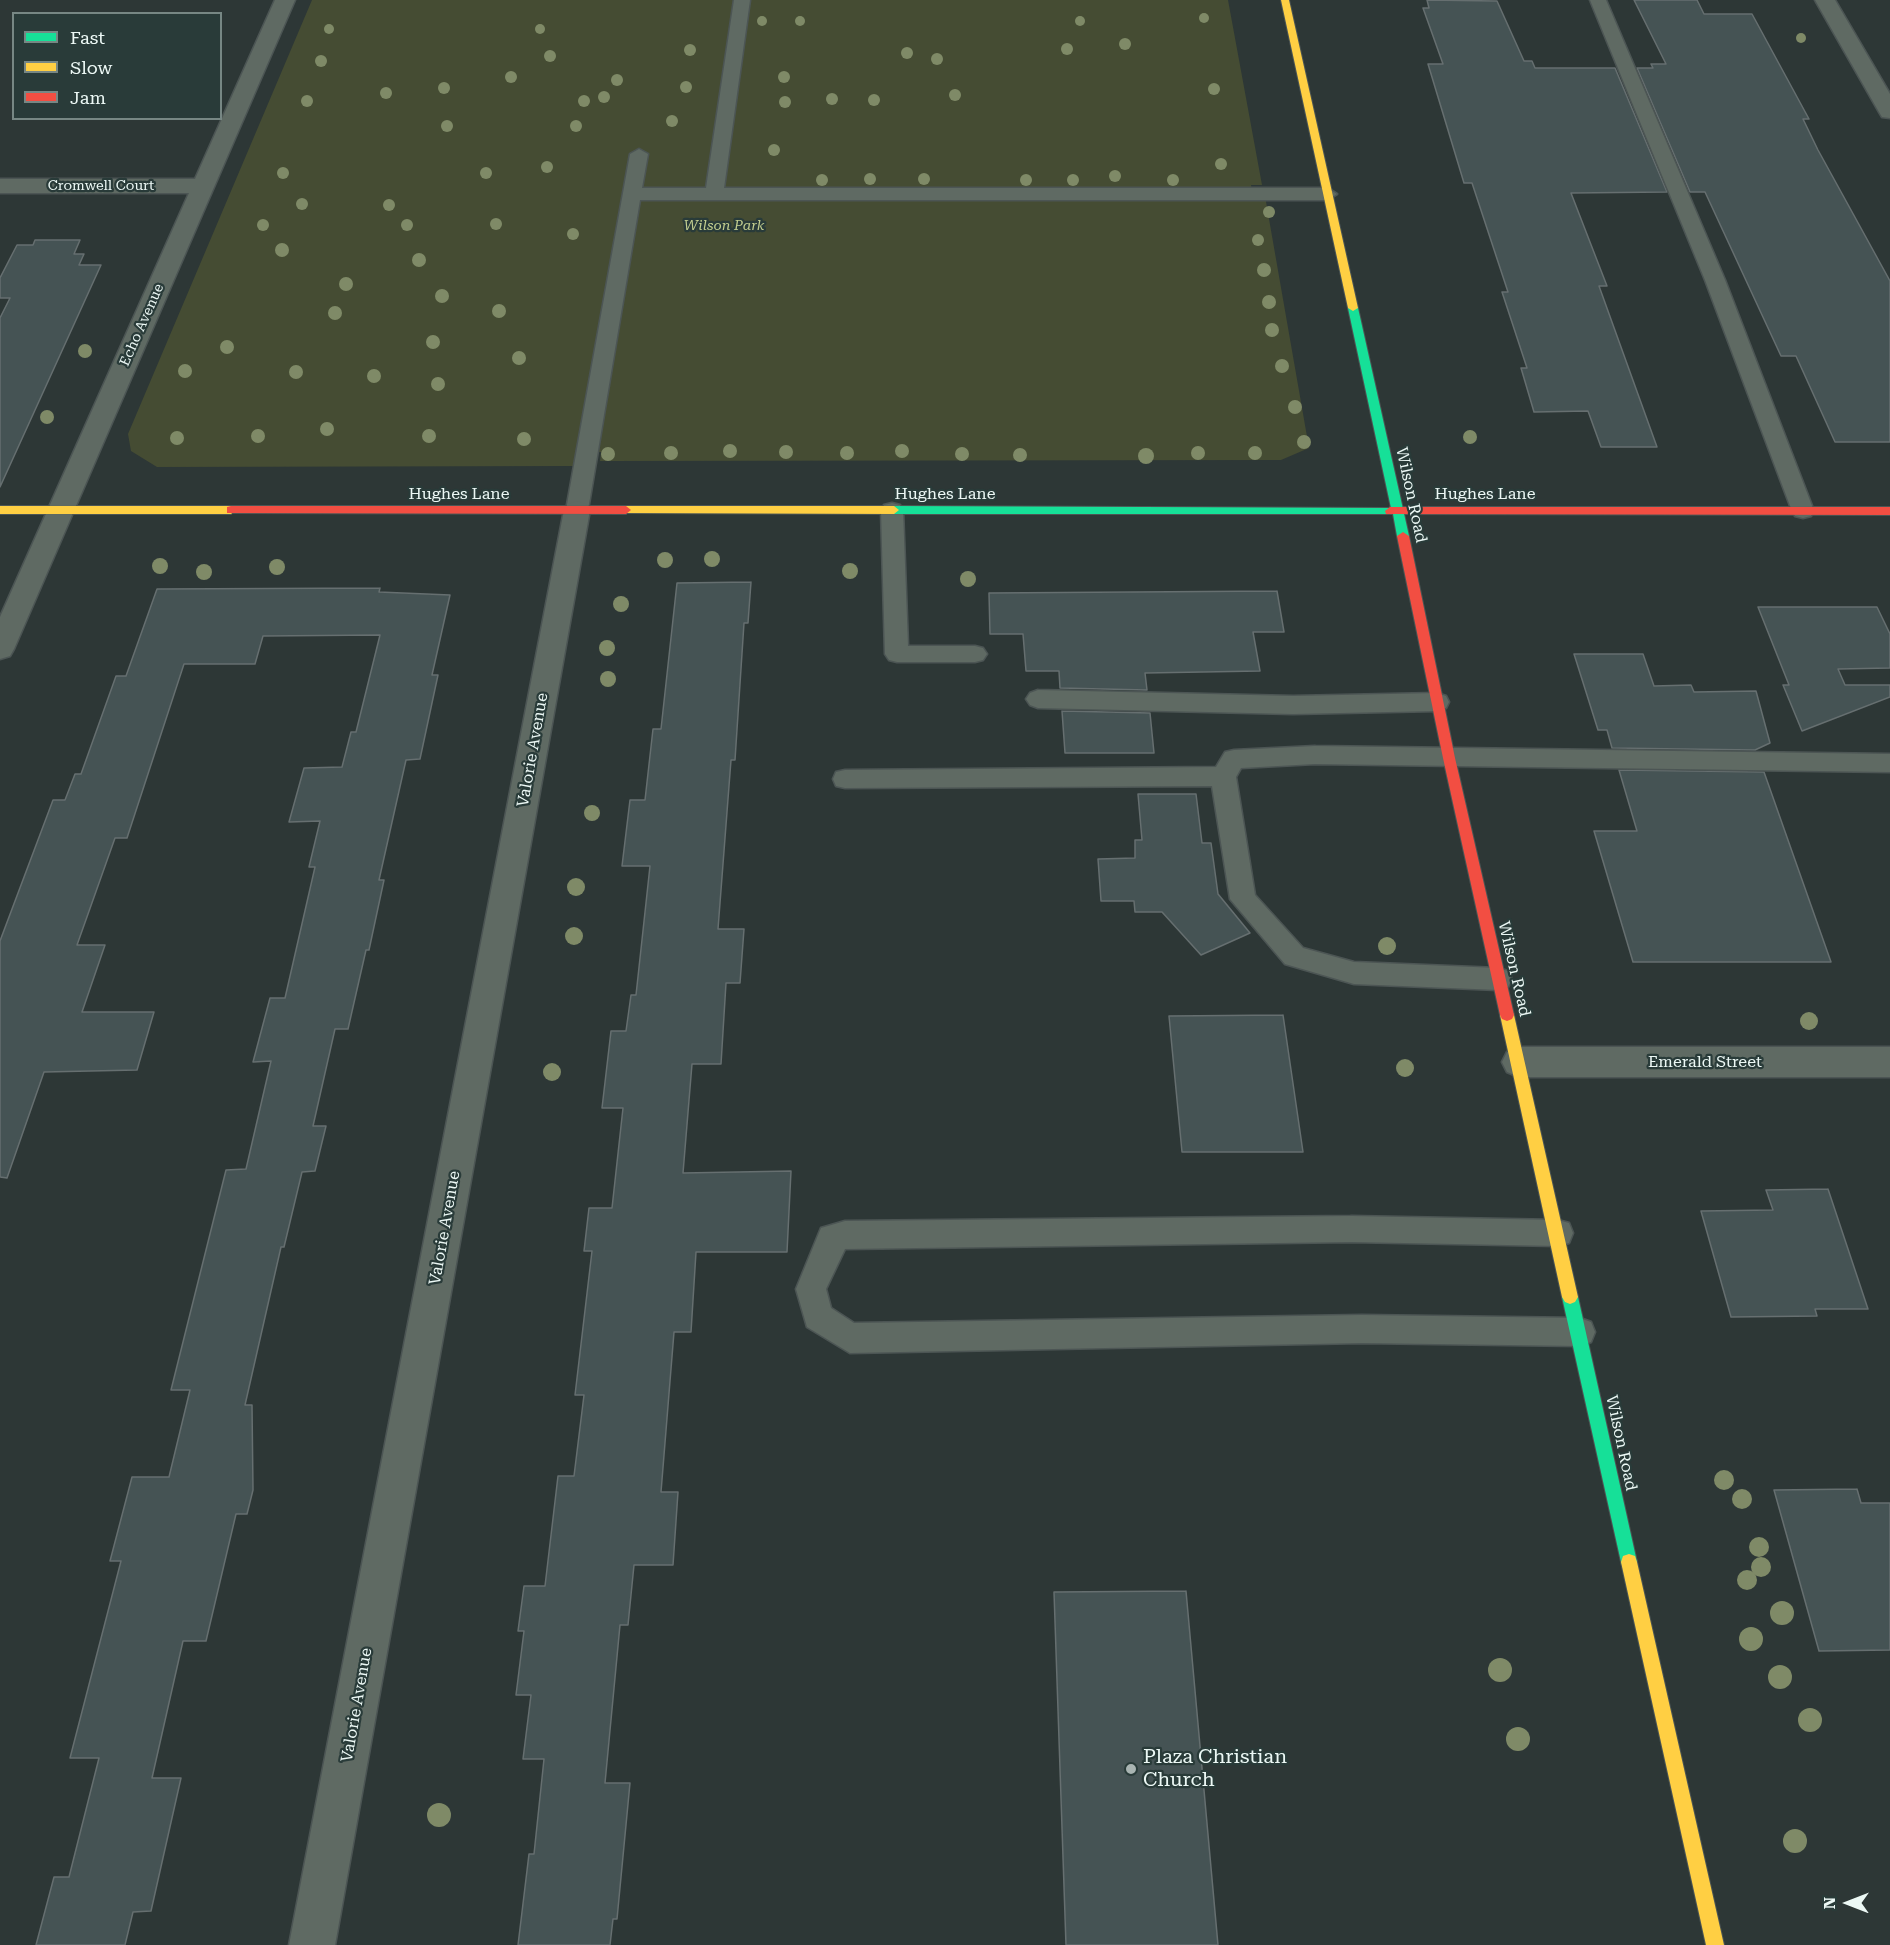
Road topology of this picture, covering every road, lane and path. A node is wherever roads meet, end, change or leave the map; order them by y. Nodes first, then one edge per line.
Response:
1 (285, 0) edge
2 (742, 0) edge
3 (1285, 0) edge
4 (1598, 0) edge
5 (1825, 0) edge
6 (1890, 112) edge
7 (639, 154) dead end
8 (0, 186) edge
9 (203, 186) junction
10 (633, 194) junction
11 (714, 194) junction
12 (1328, 194) junction
13 (0, 510) edge
14 (61, 510) junction
15 (577, 510) junction
16 (892, 510) junction
17 (1398, 510) junction
18 (1803, 511) junction
19 (1890, 511) edge
20 (0, 649) edge
21 (975, 654) dead end
22 (1038, 699) dead end
23 (1437, 702) junction
24 (1449, 758) junction
25 (1890, 763) edge
26 (1223, 776) junction
27 (844, 778) dead end
28 (1498, 979) junction
29 (1520, 1062) junction
30 (1890, 1062) edge
31 (1558, 1233) junction
32 (1580, 1332) junction
33 (312, 1945) edge
34 (1715, 1945) edge

1 - 9 street, Echo Avenue
2 - 11 lane
3 - 12 street, Wilson Road
4 - 18 lane
5 - 6 street
7 - 10 lane
8 - 9 street, Cromwell Court
9 - 14 street, Echo Avenue
10 - 11 lane
10 - 15 lane
11 - 12 lane
12 - 17 street, Wilson Road
13 - 14 street, Hughes Lane
14 - 15 street, Hughes Lane
14 - 20 street, Echo Avenue
15 - 16 street, Hughes Lane
15 - 33 street, Valorie Avenue
16 - 17 street, Hughes Lane
16 - 21 lane
17 - 18 street, Hughes Lane
17 - 23 street, Wilson Road
18 - 19 street, Hughes Lane
22 - 23 lane
23 - 24 street, Wilson Road
24 - 25 lane
24 - 26 lane
24 - 28 street, Wilson Road
26 - 27 lane
26 - 28 lane
28 - 29 street, Wilson Road
29 - 30 street, Emerald Street
29 - 31 street, Wilson Road
31 - 32 street, Wilson Road
31 - 32 lane
32 - 34 street, Wilson Road

